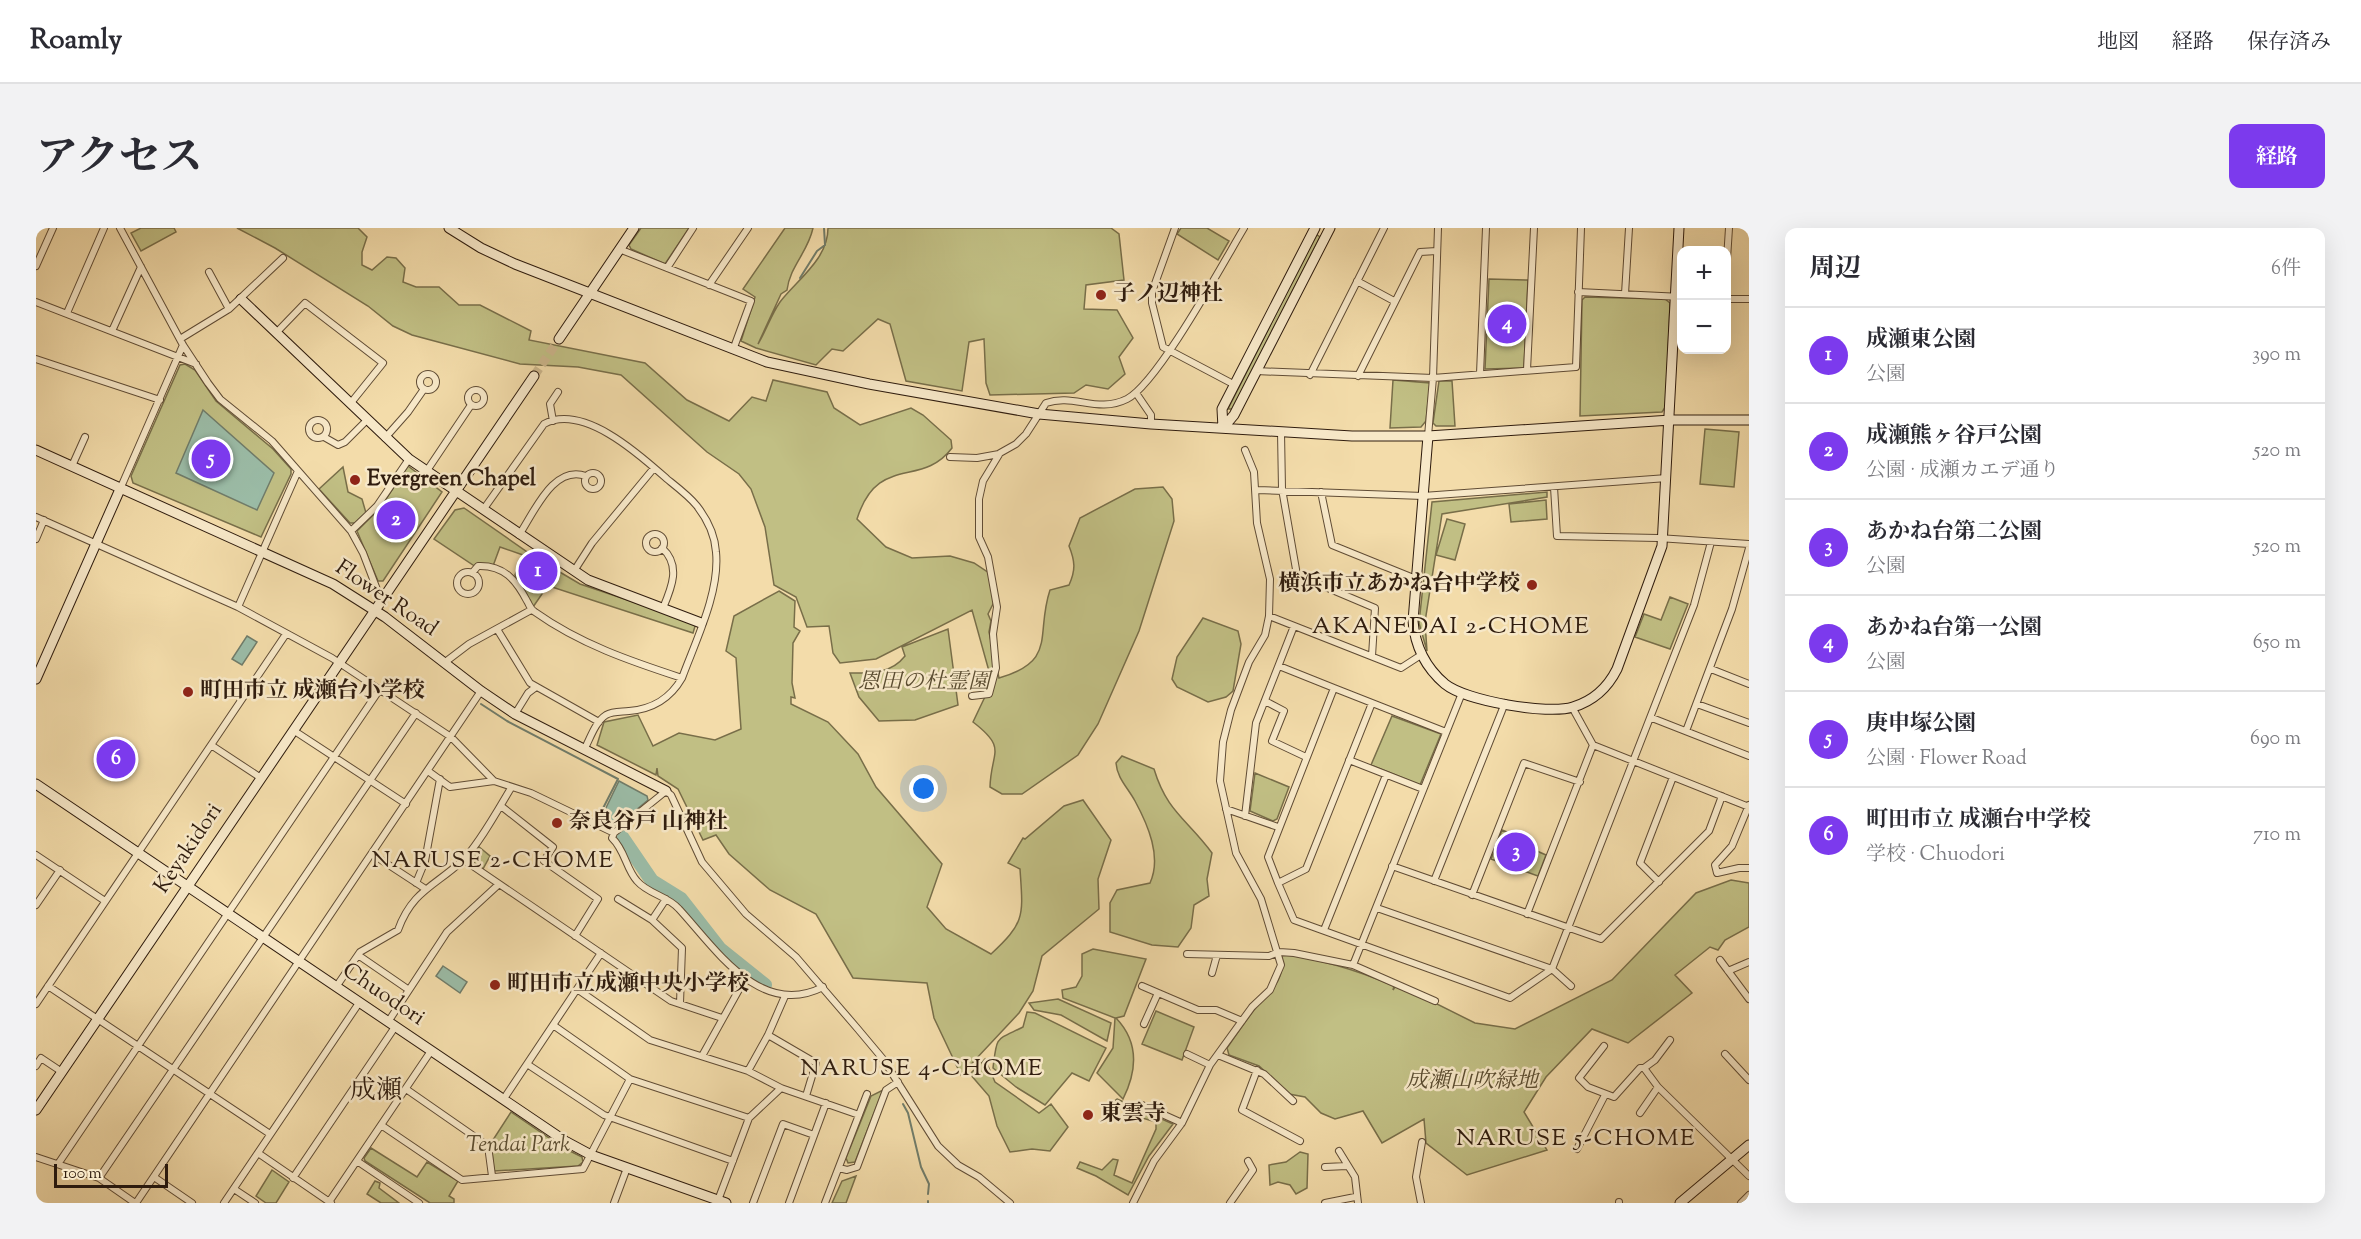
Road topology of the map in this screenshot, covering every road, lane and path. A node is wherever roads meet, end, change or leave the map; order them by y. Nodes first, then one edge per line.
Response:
1 (53, 228) edge
2 (104, 228) edge
3 (120, 228) edge
4 (449, 228) edge
5 (634, 228) edge
6 (693, 228) edge
7 (748, 228) edge
8 (1175, 228) edge
9 (1244, 228) edge
10 (1315, 228) edge
11 (1330, 228) edge
12 (1384, 228) edge
13 (1438, 228) edge
14 (1486, 228) edge
15 (1534, 228) edge
16 (1581, 228) edge
17 (1629, 228) edge
18 (1679, 228) edge
19 (1729, 228) edge
20 (1679, 246) edge
21 (1728, 246) edge
22 (619, 249) junction
23 (1437, 251) junction
24 (283, 258) dead end
25 (36, 266) edge
26 (141, 267) junction
27 (667, 268) junction
28 (209, 272) dead end
29 (1357, 281) junction
30 (710, 285) junction
31 (1578, 292) junction
32 (590, 294) junction
33 (1625, 294) junction
34 (1677, 297) edge
35 (1731, 298) edge
36 (241, 299) junction
37 (1749, 299) edge
38 (1679, 300) edge
39 (36, 302) edge
40 (1394, 302) junction
41 (229, 309) junction
42 (67, 314) junction
43 (112, 331) junction
44 (276, 333) junction
45 (559, 339) tunnel mouth
46 (182, 342) junction
47 (733, 351) junction
48 (1168, 352) junction
49 (178, 357) junction
50 (36, 360) edge
51 (197, 364) junction
52 (1527, 370) junction
53 (1256, 371) junction
54 (1480, 374) junction
55 (1310, 375) junction
56 (534, 376) tunnel mouth
57 (1358, 376) junction
58 (1433, 378) junction
59 (1235, 385) junction
60 (424, 388) dead end
61 (558, 392) dead end
62 (1136, 393) junction
63 (160, 400) junction
64 (350, 405) junction
65 (471, 405) dead end
66 (1039, 414) junction
67 (1671, 420) junction
68 (1749, 420) edge
69 (366, 421) junction
70 (552, 421) junction
71 (1151, 424) junction
72 (1223, 428) junction
73 (1281, 432) junction
74 (1428, 436) junction
75 (85, 437) dead end
76 (324, 437) dead end
77 (384, 438) junction
78 (36, 450) edge
79 (1245, 450) dead end
80 (1000, 453) junction
81 (950, 457) dead end
82 (408, 459) junction
83 (72, 466) junction
84 (654, 468) junction
85 (298, 471) junction
86 (426, 472) junction
87 (586, 476) dead end
88 (1667, 478) junction
89 (121, 487) junction
90 (1554, 487) junction
91 (1282, 489) junction
92 (1257, 490) junction
93 (455, 491) junction
94 (1321, 492) junction
95 (1423, 496) junction
96 (483, 510) junction
97 (36, 517) edge
98 (44, 520) junction
99 (351, 531) junction
100 (519, 535) junction
101 (1663, 538) junction
102 (36, 539) edge
103 (1711, 542) junction
104 (96, 543) junction
105 (1749, 546) edge
106 (662, 548) dead end
107 (263, 550) junction
108 (573, 572) junction
109 (472, 573) dead end
110 (1416, 579) junction
111 (381, 600) junction
112 (238, 607) junction
113 (663, 608) junction
114 (375, 609) junction
115 (531, 610) junction
116 (1269, 616) junction
117 (701, 623) junction
118 (1294, 626) junction
119 (497, 629) junction
120 (286, 634) junction
121 (1421, 655) junction
122 (1372, 656) junction
123 (339, 662) junction
124 (444, 663) junction
125 (1279, 666) junction
126 (1711, 669) junction
127 (682, 678) junction
128 (36, 679) edge
129 (1749, 684) edge
130 (536, 687) junction
131 (1334, 688) junction
132 (380, 689) junction
133 (481, 692) junction
134 (1462, 693) junction
135 (972, 696) dead end
136 (1265, 701) junction
137 (1372, 703) junction
138 (1505, 703) junction
139 (1697, 704) junction
140 (1572, 707) junction
141 (416, 713) junction
142 (515, 714) junction
143 (1652, 718) junction
144 (599, 722) junction
145 (1749, 723) edge
146 (293, 730) junction
147 (1686, 731) junction
148 (1446, 732) junction
149 (451, 737) junction
150 (211, 745) junction
151 (1593, 745) junction
152 (584, 750) junction
153 (334, 756) junction
154 (1749, 756) edge
155 (1306, 757) junction
156 (1349, 760) junction
157 (1635, 762) junction
158 (428, 771) junction
159 (1386, 775) junction
160 (1673, 777) junction
161 (261, 778) junction
162 (440, 779) junction
163 (370, 780) junction
164 (494, 781) junction
165 (1580, 782) junction
166 (36, 784) edge
167 (511, 788) junction
168 (1423, 789) junction
169 (666, 791) junction
170 (1722, 796) junction
171 (406, 804) junction
172 (501, 806) junction
173 (1749, 806) edge
174 (1226, 809) junction
175 (1245, 816) junction
176 (1278, 827) junction
177 (614, 833) junction
178 (138, 853) junction
179 (372, 854) junction
180 (36, 855) edge
181 (464, 860) junction
182 (1392, 867) junction
183 (1749, 868) edge
184 (60, 870) junction
185 (1434, 881) junction
186 (1659, 882) junction
187 (416, 883) junction
188 (1278, 883) junction
189 (498, 885) junction
190 (188, 886) junction
191 (424, 888) junction
192 (1472, 895) junction
193 (618, 899) dead end
194 (666, 899) junction
195 (105, 901) junction
196 (36, 905) edge
197 (1377, 908) junction
198 (228, 914) junction
199 (1527, 914) junction
200 (652, 920) junction
201 (1569, 929) junction
202 (1324, 930) junction
203 (575, 936) junction
204 (264, 938) junction
205 (1362, 944) junction
206 (1276, 952) junction
207 (601, 953) junction
208 (1187, 954) dead end
209 (358, 955) junction
210 (1217, 955) junction
211 (1719, 960) dead end
212 (299, 962) junction
213 (1749, 962) edge
214 (1353, 965) junction
215 (1552, 969) junction
216 (1728, 971) junction
217 (1212, 973) dead end
218 (746, 977) junction
219 (48, 986) junction
220 (1142, 986) dead end
221 (1571, 986) dead end
222 (336, 987) junction
223 (823, 987) junction
224 (577, 989) junction
225 (409, 990) junction
226 (1158, 993) junction
227 (785, 996) junction
228 (1749, 999) edge
229 (1435, 1001) dead end
230 (359, 1003) junction
231 (680, 1003) junction
232 (36, 1004) edge
233 (722, 1017) junction
234 (98, 1018) junction
235 (1242, 1020) junction
236 (391, 1024) junction
237 (1144, 1024) dead end
238 (553, 1025) junction
239 (768, 1035) junction
240 (1670, 1040) dead end
241 (139, 1045) junction
242 (1604, 1046) dead end
243 (431, 1051) junction
244 (1187, 1054) dead end
245 (1725, 1054) dead end
246 (1218, 1055) junction
247 (702, 1056) junction
248 (527, 1064) junction
249 (1210, 1065) junction
250 (36, 1066) edge
251 (1644, 1068) junction
252 (175, 1069) junction
253 (1257, 1070) junction
254 (748, 1071) junction
255 (62, 1072) junction
256 (630, 1079) junction
257 (1749, 1080) edge
258 (898, 1082) junction
259 (1658, 1087) junction
260 (781, 1088) junction
261 (406, 1089) junction
262 (210, 1093) junction
263 (867, 1094) dead end
264 (1605, 1095) junction
265 (806, 1096) junction
266 (503, 1100) junction
267 (1293, 1101) dead end
268 (826, 1103) junction
269 (1142, 1105) dead end
270 (36, 1110) edge
271 (1640, 1113) dead end
272 (859, 1115) junction
273 (611, 1117) junction
274 (749, 1118) junction
275 (1182, 1123) junction
276 (381, 1125) junction
277 (270, 1134) junction
278 (814, 1135) junction
279 (1300, 1141) dead end
280 (1422, 1142) dead end
281 (1749, 1145) edge
282 (1577, 1149) dead end
283 (1339, 1151) dead end
284 (258, 1153) junction
285 (591, 1155) junction
286 (36, 1157) edge
287 (1732, 1159) junction
288 (357, 1161) junction
289 (733, 1161) junction
290 (1248, 1161) dead end
291 (58, 1164) junction
292 (1347, 1166) junction
293 (1325, 1167) dead end
294 (627, 1168) junction
295 (839, 1168) junction
296 (492, 1176) junction
297 (1749, 1176) edge
298 (154, 1177) junction
299 (99, 1178) junction
300 (293, 1178) junction
301 (234, 1189) junction
302 (1749, 1195) edge
303 (1356, 1200) edge
304 (330, 1202) edge
305 (720, 1202) edge
306 (1135, 1202) edge
307 (136, 1203) edge
308 (192, 1203) edge
309 (224, 1203) edge
310 (255, 1203) edge
311 (419, 1203) edge
312 (614, 1203) edge
313 (753, 1203) edge
314 (789, 1203) edge
315 (825, 1203) edge
316 (1010, 1203) edge
317 (1230, 1203) edge
318 (1325, 1203) edge
319 (1420, 1203) edge
320 (1680, 1203) edge
321 (1741, 1203) edge

1 - 25 street
2 - 42 street
3 - 26 street
4 - 32 street
5 - 22 street
6 - 27 street
7 - 30 street
8 - 48 street
9 - 48 street
10 - 59 street
11 - 53 street
12 - 29 street
13 - 23 street
14 - 54 street
15 - 52 street
16 - 31 street
17 - 33 street
18 - 20 street
19 - 21 street
22 - 27 street
22 - 32 street
23 - 40 street
23 - 58 street
24 - 36 street
26 - 43 street
26 - 46 street
27 - 30 street
28 - 41 street
29 - 40 street
29 - 55 street
30 - 47 street
31 - 33 street
31 - 52 street
32 - 45 street
32 - 47 street
33 - 34 street
35 - 37 street
36 - 41 street
36 - 44 street
38 - 67 street
39 - 42 street
40 - 57 street
41 - 46 street
42 - 43 street
43 - 49 street
44 - 64 street
44 - 64 street
46 - 49 street
46 - 51 street
47 - 66 street
48 - 59 street
48 - 62 street
49 - 51 street
49 - 63 street
50 - 63 street
51 - 85 street
52 - 54 street
53 - 55 street
53 - 72 street
54 - 58 street
55 - 57 street
56 - 93 street, Keyakidori
57 - 58 street
58 - 74 street
59 - 72 street
60 - 77 street
61 - 70 street
62 - 66 street
62 - 71 street
63 - 89 street
64 - 69 street
65 - 86 street
66 - 71 street
66 - 80 street
67 - 68 street
67 - 74 street
67 - 88 street
69 - 76 street
69 - 77 street
70 - 84 street
70 - 96 street
71 - 72 street
72 - 73 street
73 - 74 street
73 - 91 street
74 - 95 street
75 - 83 street
77 - 82 street
78 - 83 street, Flower Road
79 - 92 street
80 - 81 street
80 - 135 street
82 - 86 street
82 - 99 street
83 - 89 street, Flower Road
84 - 108 street
84 - 117 street
85 - 99 street
85 - 107 street
86 - 93 street
87 - 100 street
88 - 90 street
88 - 101 street
89 - 104 street
89 - 107 street, Flower Road
90 - 95 street
90 - 101 street
91 - 92 street
91 - 94 street
91 - 122 street
92 - 116 street
93 - 96 street
93 - 111 street, Keyakidori
94 - 95 street
94 - 110 street
95 - 110 street
96 - 100 street
97 - 98 street
98 - 102 street
98 - 104 street
99 - 111 street
100 - 108 street
101 - 103 street
101 - 140 street
103 - 105 street
103 - 143 street
104 - 112 street
104 - 128 street
105 - 126 street
106 - 113 street
107 - 112 street
107 - 114 street, Flower Road
108 - 113 street
109 - 115 street
110 - 121 street
111 - 114 street, Keyakidori
112 - 120 street
113 - 117 street
114 - 123 street, Keyakidori
114 - 124 street, Flower Road
115 - 119 street
115 - 127 street
116 - 118 street
116 - 174 street
117 - 127 street
118 - 122 street
118 - 125 street
119 - 124 street
119 - 130 street
120 - 123 street
120 - 150 street
121 - 122 street
121 - 134 street
123 - 132 street
123 - 146 street, Keyakidori
124 - 133 street, Flower Road
125 - 131 street
125 - 136 street
126 - 129 street
126 - 139 street
127 - 144 street
130 - 142 street
130 - 144 street
131 - 137 street
131 - 155 street
132 - 141 street
132 - 153 street
133 - 142 street, Flower Road
133 - 149 street
134 - 138 street
134 - 148 street
136 - 155 street
136 - 175 street
137 - 148 street
137 - 156 street
138 - 140 street
138 - 185 street
139 - 145 street
139 - 147 street
140 - 151 street
141 - 149 street
141 - 163 street
142 - 152 street, Flower Road
143 - 147 street
143 - 157 street
144 - 152 street
146 - 153 street
146 - 161 street, Keyakidori
147 - 154 street
148 - 168 street
149 - 158 street
149 - 164 street
150 - 161 street
150 - 178 street
151 - 157 street
151 - 165 street
152 - 169 street, Flower Road
153 - 163 street
153 - 198 street
155 - 176 street
156 - 159 street
156 - 188 street
157 - 160 street
157 - 201 street
158 - 162 street
158 - 171 street
159 - 168 street
159 - 202 street
160 - 170 street
160 - 186 street
161 - 190 street, Keyakidori
162 - 164 street
162 - 187 street
163 - 171 street
163 - 204 street
164 - 167 street
165 - 192 street
165 - 199 street
166 - 178 street, Chuodori
167 - 172 street
167 - 177 street
168 - 182 street
169 - 177 street
169 - 223 street
170 - 173 street
170 - 186 street
171 - 179 street
172 - 181 street
172 - 203 street
173 - 183 street
174 - 175 street
174 - 206 street
175 - 176 street
176 - 188 street
177 - 194 street
178 - 190 street, Chuodori
178 - 195 street
179 - 187 street
179 - 212 street
180 - 184 street
181 - 189 street
181 - 191 street
182 - 185 street
182 - 197 street
184 - 195 street
184 - 196 street
185 - 192 street
186 - 201 street
187 - 191 street
188 - 202 street
189 - 203 street
189 - 225 street
190 - 198 street, Chuodori
190 - 234 street, Keyakidori
191 - 209 street
192 - 199 street
193 - 200 street
194 - 200 street
194 - 218 street
195 - 219 street
197 - 205 street
197 - 215 street
198 - 204 street, Chuodori
198 - 241 street
199 - 201 street
200 - 231 street
201 - 215 street
202 - 205 street
203 - 207 street
204 - 212 street, Chuodori
204 - 252 street
205 - 214 street
205 - 215 street
206 - 210 street
206 - 214 street
206 - 235 street
207 - 224 street
207 - 231 street
208 - 210 street
209 - 222 street
209 - 225 street
210 - 217 street
211 - 216 street
212 - 222 street, Chuodori
212 - 262 street
213 - 216 street
214 - 229 street
215 - 221 street
216 - 228 street
218 - 227 street
218 - 233 street
219 - 232 street
219 - 234 street
220 - 226 street
222 - 230 street, Chuodori
223 - 227 street
223 - 258 street
224 - 238 street
224 - 247 street
225 - 236 street
226 - 235 street
226 - 237 street
227 - 239 street
230 - 236 street, Chuodori
230 - 277 street
231 - 233 street
233 - 247 street
234 - 241 street
234 - 255 street, Keyakidori
235 - 246 street
236 - 243 street, Chuodori
236 - 300 street
238 - 248 street
238 - 256 street
239 - 254 street
239 - 265 street
240 - 251 street
241 - 252 street
241 - 291 street
242 - 264 street
243 - 261 street
243 - 266 street, Chuodori
244 - 249 street
245 - 257 street
246 - 249 street
246 - 253 street
247 - 254 street
248 - 266 street
248 - 273 street
249 - 275 street
250 - 255 street
251 - 259 street
251 - 264 street
252 - 262 street
252 - 299 street
253 - 267 street
253 - 279 street
254 - 260 street
255 - 270 street, Keyakidori
256 - 273 street
256 - 274 street
258 - 295 street
258 - 316 street
259 - 271 street
259 - 287 street
260 - 265 street
260 - 274 street
261 - 276 street
261 - 296 street
262 - 277 street
262 - 298 street
263 - 272 street
264 - 282 street
265 - 268 street
266 - 285 street, Chuodori
268 - 272 street
268 - 278 street
269 - 275 street
272 - 295 street
273 - 285 street
273 - 289 street
274 - 289 street
275 - 306 street
276 - 288 street
276 - 296 street
277 - 284 street
278 - 313 street
278 - 314 street
280 - 319 street
281 - 287 street
283 - 292 street
284 - 300 street
284 - 301 street
285 - 294 street, Chuodori
285 - 296 street
286 - 291 street
287 - 297 street
287 - 320 street
288 - 304 street
288 - 311 street
289 - 305 street
290 - 317 street
291 - 299 street
292 - 293 street
292 - 303 street
294 - 305 street, Chuodori
294 - 312 street
295 - 315 street
298 - 307 street
298 - 308 street
299 - 307 street
300 - 304 street
301 - 309 street
301 - 310 street
302 - 321 street
303 - 318 street

